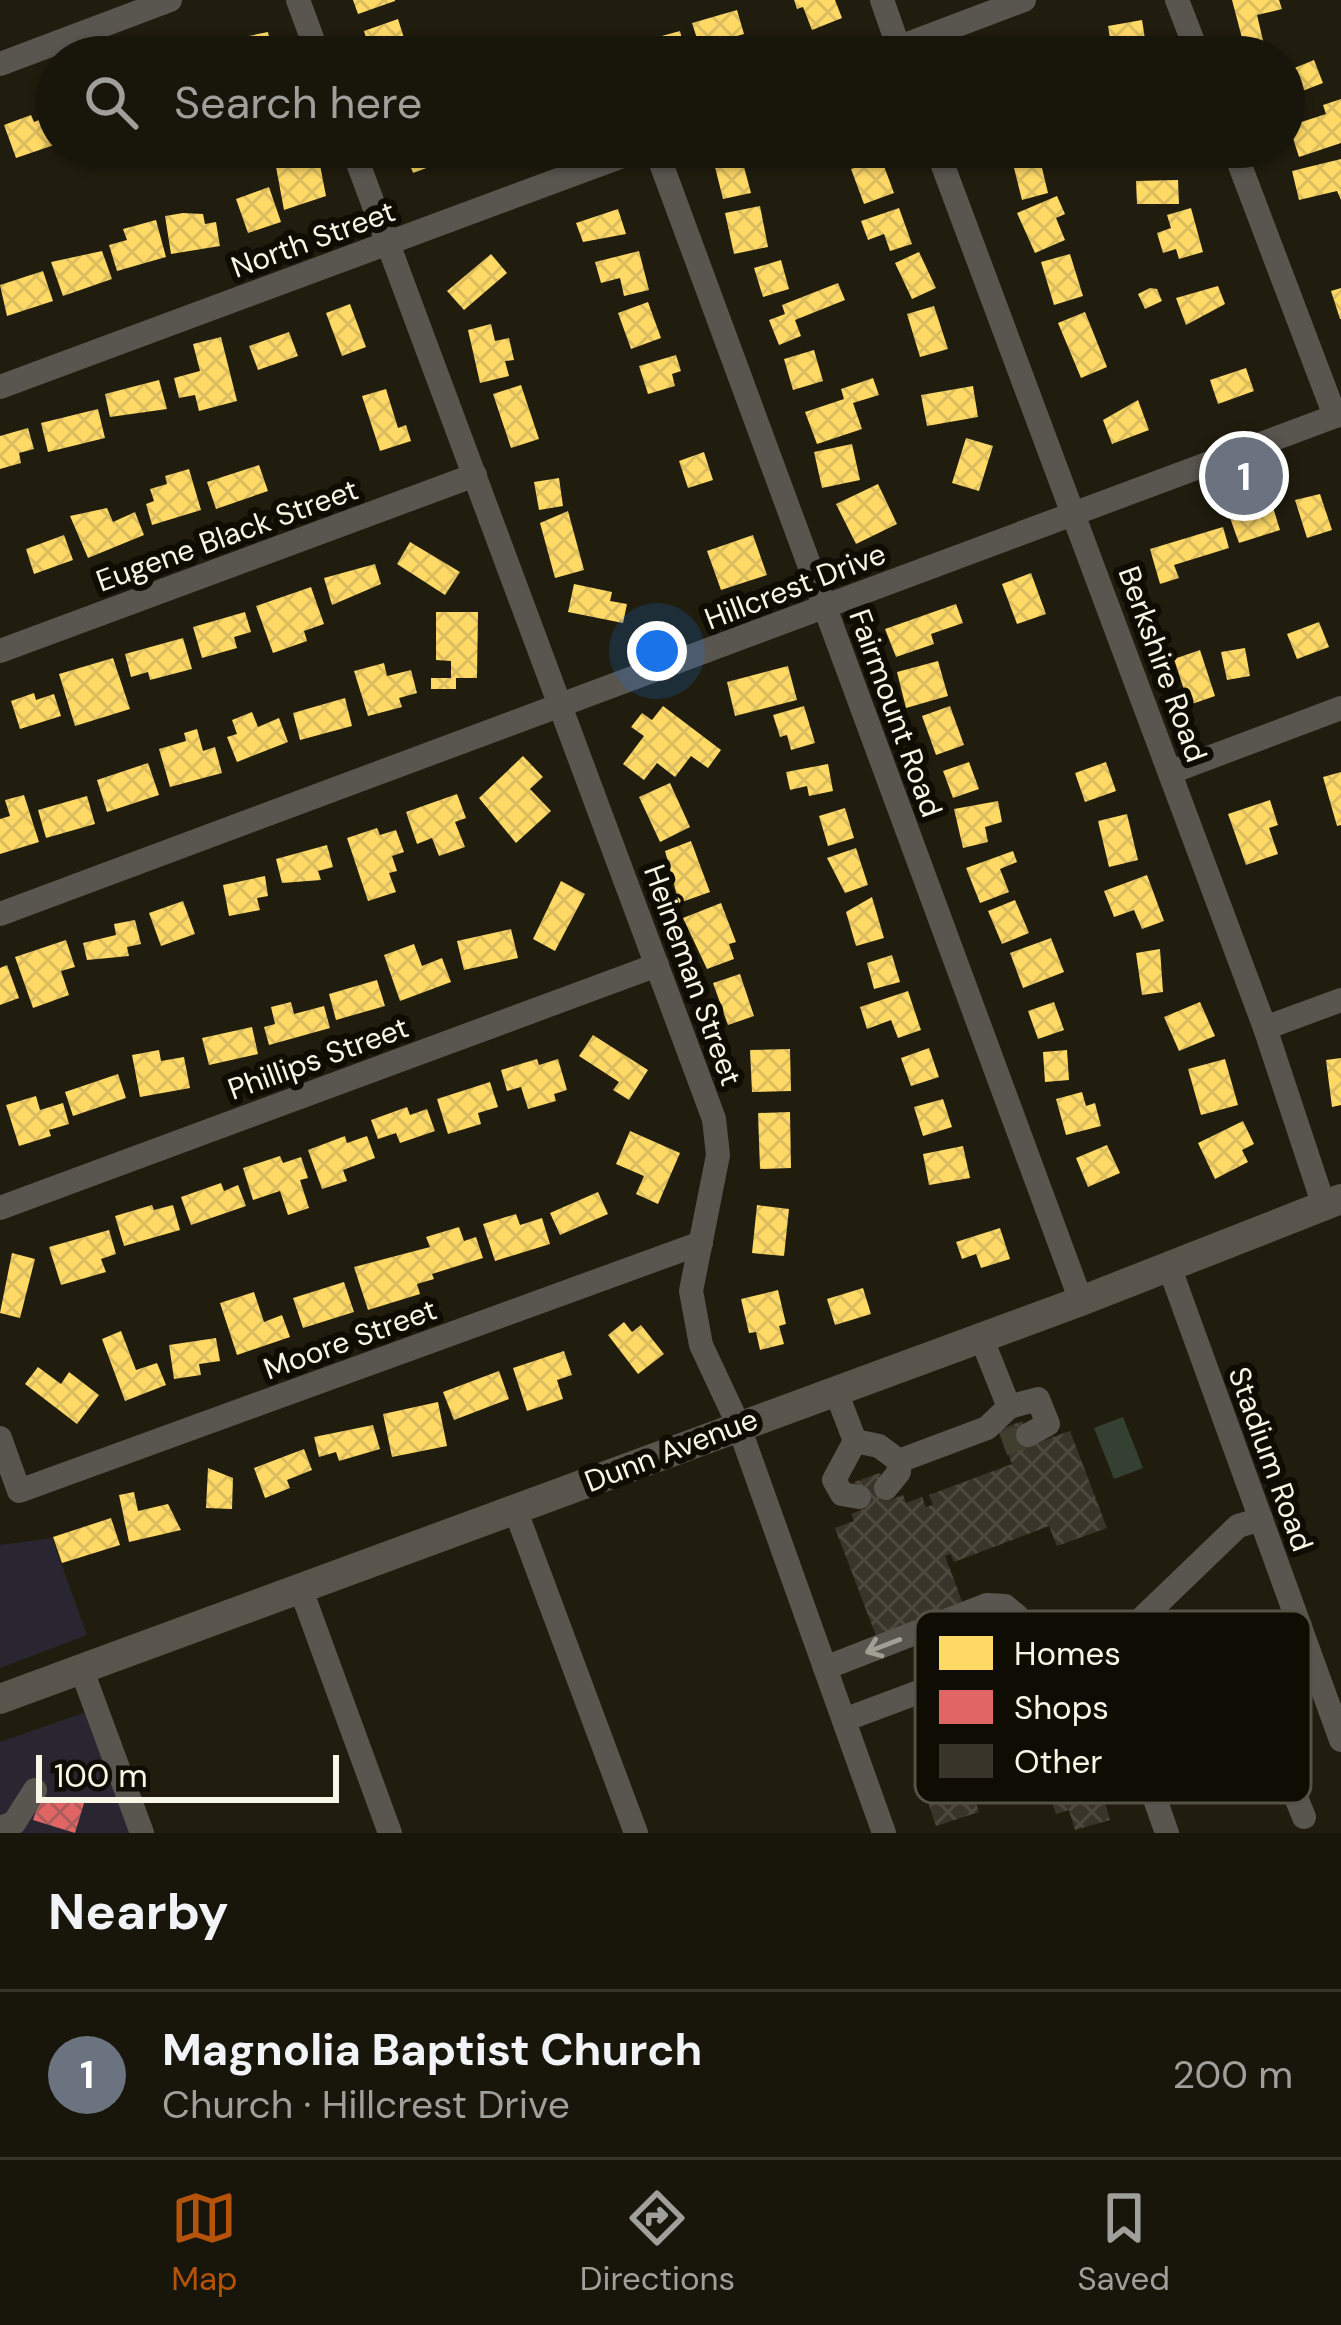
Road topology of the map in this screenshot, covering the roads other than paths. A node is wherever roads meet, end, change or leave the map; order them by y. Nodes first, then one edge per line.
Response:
1 (170, 0) edge
2 (298, 0) edge
3 (882, 0) edge
4 (1024, 0) edge
5 (1177, 0) edge
6 (74, 36) edge
7 (311, 36) edge
8 (894, 36) edge
9 (938, 36) edge
10 (1190, 36) edge
11 (36, 50) edge
12 (0, 64) edge
13 (360, 168) edge
14 (593, 168) edge
15 (659, 168) edge
16 (944, 168) edge
17 (1241, 168) edge
18 (388, 243) junction
19 (0, 387) edge
20 (1338, 415) edge
21 (475, 476) junction
22 (1074, 512) junction
23 (824, 606) junction
24 (0, 651) edge
25 (563, 706) junction
26 (1341, 708) edge
27 (1171, 772) junction
28 (0, 914) edge
29 (657, 965) junction
30 (1341, 1000) edge
31 (1265, 1028) junction
32 (1332, 1203) edge
33 (0, 1208) edge
34 (701, 1244) junction
35 (1169, 1266) junction
36 (1082, 1300) junction
37 (981, 1337) junction
38 (835, 1389) junction
39 (1009, 1407) junction
40 (738, 1424) junction
41 (1006, 1436) junction
42 (0, 1438) edge
43 (855, 1441) junction
44 (899, 1461) junction
45 (886, 1488) dead end
46 (859, 1497) dead end
47 (514, 1509) junction
48 (1261, 1519) junction
49 (300, 1587) junction
50 (972, 1611) edge
51 (1011, 1611) edge
52 (1149, 1611) edge
53 (1294, 1611) edge
54 (915, 1633) edge
55 (1311, 1658) edge
56 (81, 1668) junction
57 (825, 1668) junction
58 (1316, 1672) junction
59 (1311, 1674) edge
60 (915, 1693) edge
61 (0, 1699) edge
62 (844, 1720) junction
63 (1341, 1740) edge
64 (35, 1790) dead end
65 (1156, 1803) edge
66 (1298, 1803) edge
67 (1304, 1817) dead end
68 (0, 1828) edge
69 (142, 1833) edge
70 (390, 1833) edge
71 (636, 1833) edge
72 (884, 1833) edge
73 (1167, 1833) edge

1 - 6 street
2 - 7 street
3 - 8 street
4 - 9 street
5 - 10 street
11 - 12 street
13 - 18 street, Heineman Street
14 - 18 street, North Street
15 - 23 street, Fairmount Road
16 - 22 street, Berkshire Road
17 - 20 street
18 - 19 street, North Street
18 - 21 street, Heineman Street
20 - 22 street, Hillcrest Drive
21 - 24 street, Eugene Black Street
21 - 25 street, Heineman Street
22 - 23 street, Hillcrest Drive
22 - 27 street, Berkshire Road
23 - 25 street, Hillcrest Drive
23 - 36 street, Fairmount Road
25 - 28 street, Hillcrest Drive
25 - 29 street, Heineman Street
26 - 27 street
27 - 31 street, Berkshire Road
29 - 33 street, Phillips Street
29 - 34 street, Heineman Street
30 - 31 street
31 - 32 street, Berkshire Road
32 - 35 main road, Dunn Avenue
34 - 40 street, Heineman Street
34 - 42 street, Moore Street
35 - 36 main road, Dunn Avenue
35 - 48 street, Stadium Road
36 - 37 main road, Dunn Avenue
37 - 38 main road, Dunn Avenue
37 - 39 street
38 - 40 main road, Dunn Avenue
38 - 43 street
39 - 41 street
39 - 41 street
40 - 47 main road, Dunn Avenue
40 - 57 street, Heineman Street
41 - 44 street
43 - 44 street
43 - 46 street
44 - 45 street
47 - 49 main road, Dunn Avenue
47 - 71 street
48 - 52 street
48 - 53 street, Stadium Road
49 - 56 main road, Dunn Avenue
49 - 70 street
51 -> 50 street
54 -> 57 street
55 - 58 street, Stadium Road
56 - 61 main road, Dunn Avenue
56 - 69 street
57 - 62 street, Heineman Street
58 - 59 street
58 - 63 street, Stadium Road
62 -> 60 street
62 - 72 street, Heineman Street
64 - 68 street
65 - 73 street
66 - 67 street

